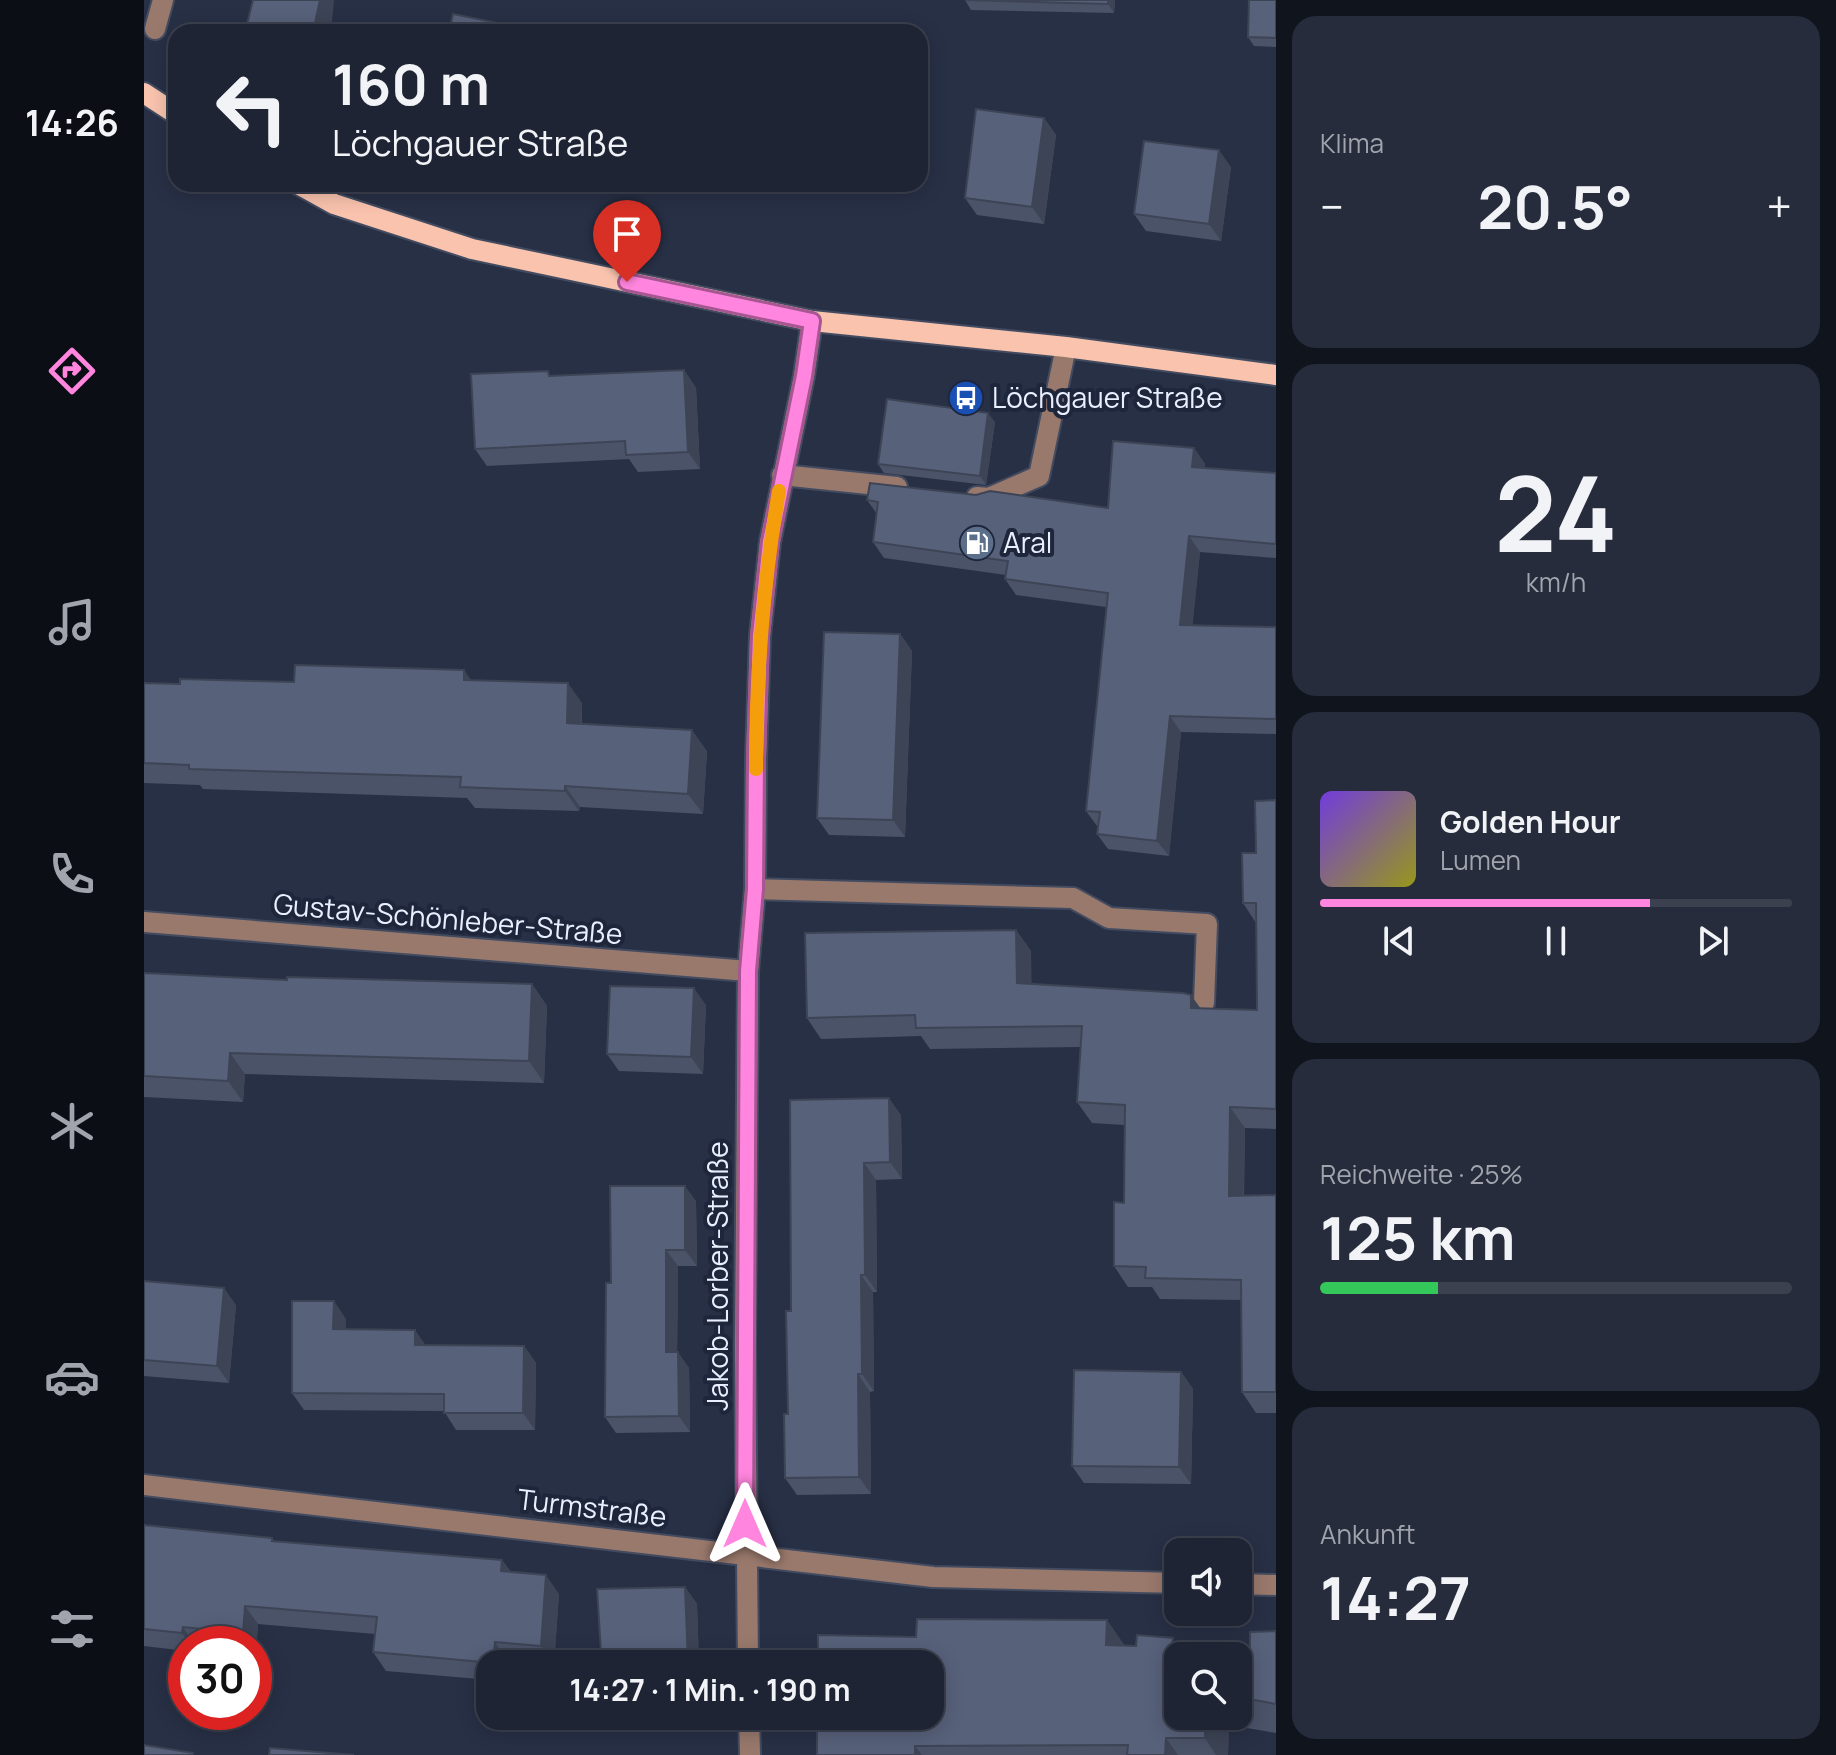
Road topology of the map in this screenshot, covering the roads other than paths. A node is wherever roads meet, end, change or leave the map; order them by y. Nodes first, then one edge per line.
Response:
1 (163, 0) edge
2 (155, 29) dead end
3 (144, 93) edge
4 (168, 109) edge
5 (312, 192) edge
6 (812, 321) junction
7 (1066, 347) junction
8 (1276, 375) edge
9 (782, 475) junction
10 (919, 490) edge
11 (961, 495) edge
12 (755, 889) junction
13 (144, 922) edge
14 (748, 971) junction
15 (1204, 1003) dead end
16 (144, 1485) edge
17 (745, 1554) junction
18 (1164, 1583) edge
19 (1252, 1584) edge
20 (1276, 1585) edge
21 (748, 1650) edge
22 (749, 1730) edge
23 (750, 1755) edge

1 - 2 street
3 - 4 main road
5 - 6 main road
6 - 7 main road
6 - 9 street, Jakob-Lorber-Straße
7 - 8 main road
7 - 11 street
9 - 10 street
9 - 12 street, Jakob-Lorber-Straße
12 - 14 street, Jakob-Lorber-Straße
12 - 15 street
13 - 14 street, Gustav-Schönleber-Straße
14 - 17 street, Jakob-Lorber-Straße
16 - 17 street, Turmstraße
17 - 18 street, Turmstraße
17 - 21 street, Jakob-Lorber-Straße
19 - 20 street
22 - 23 street

